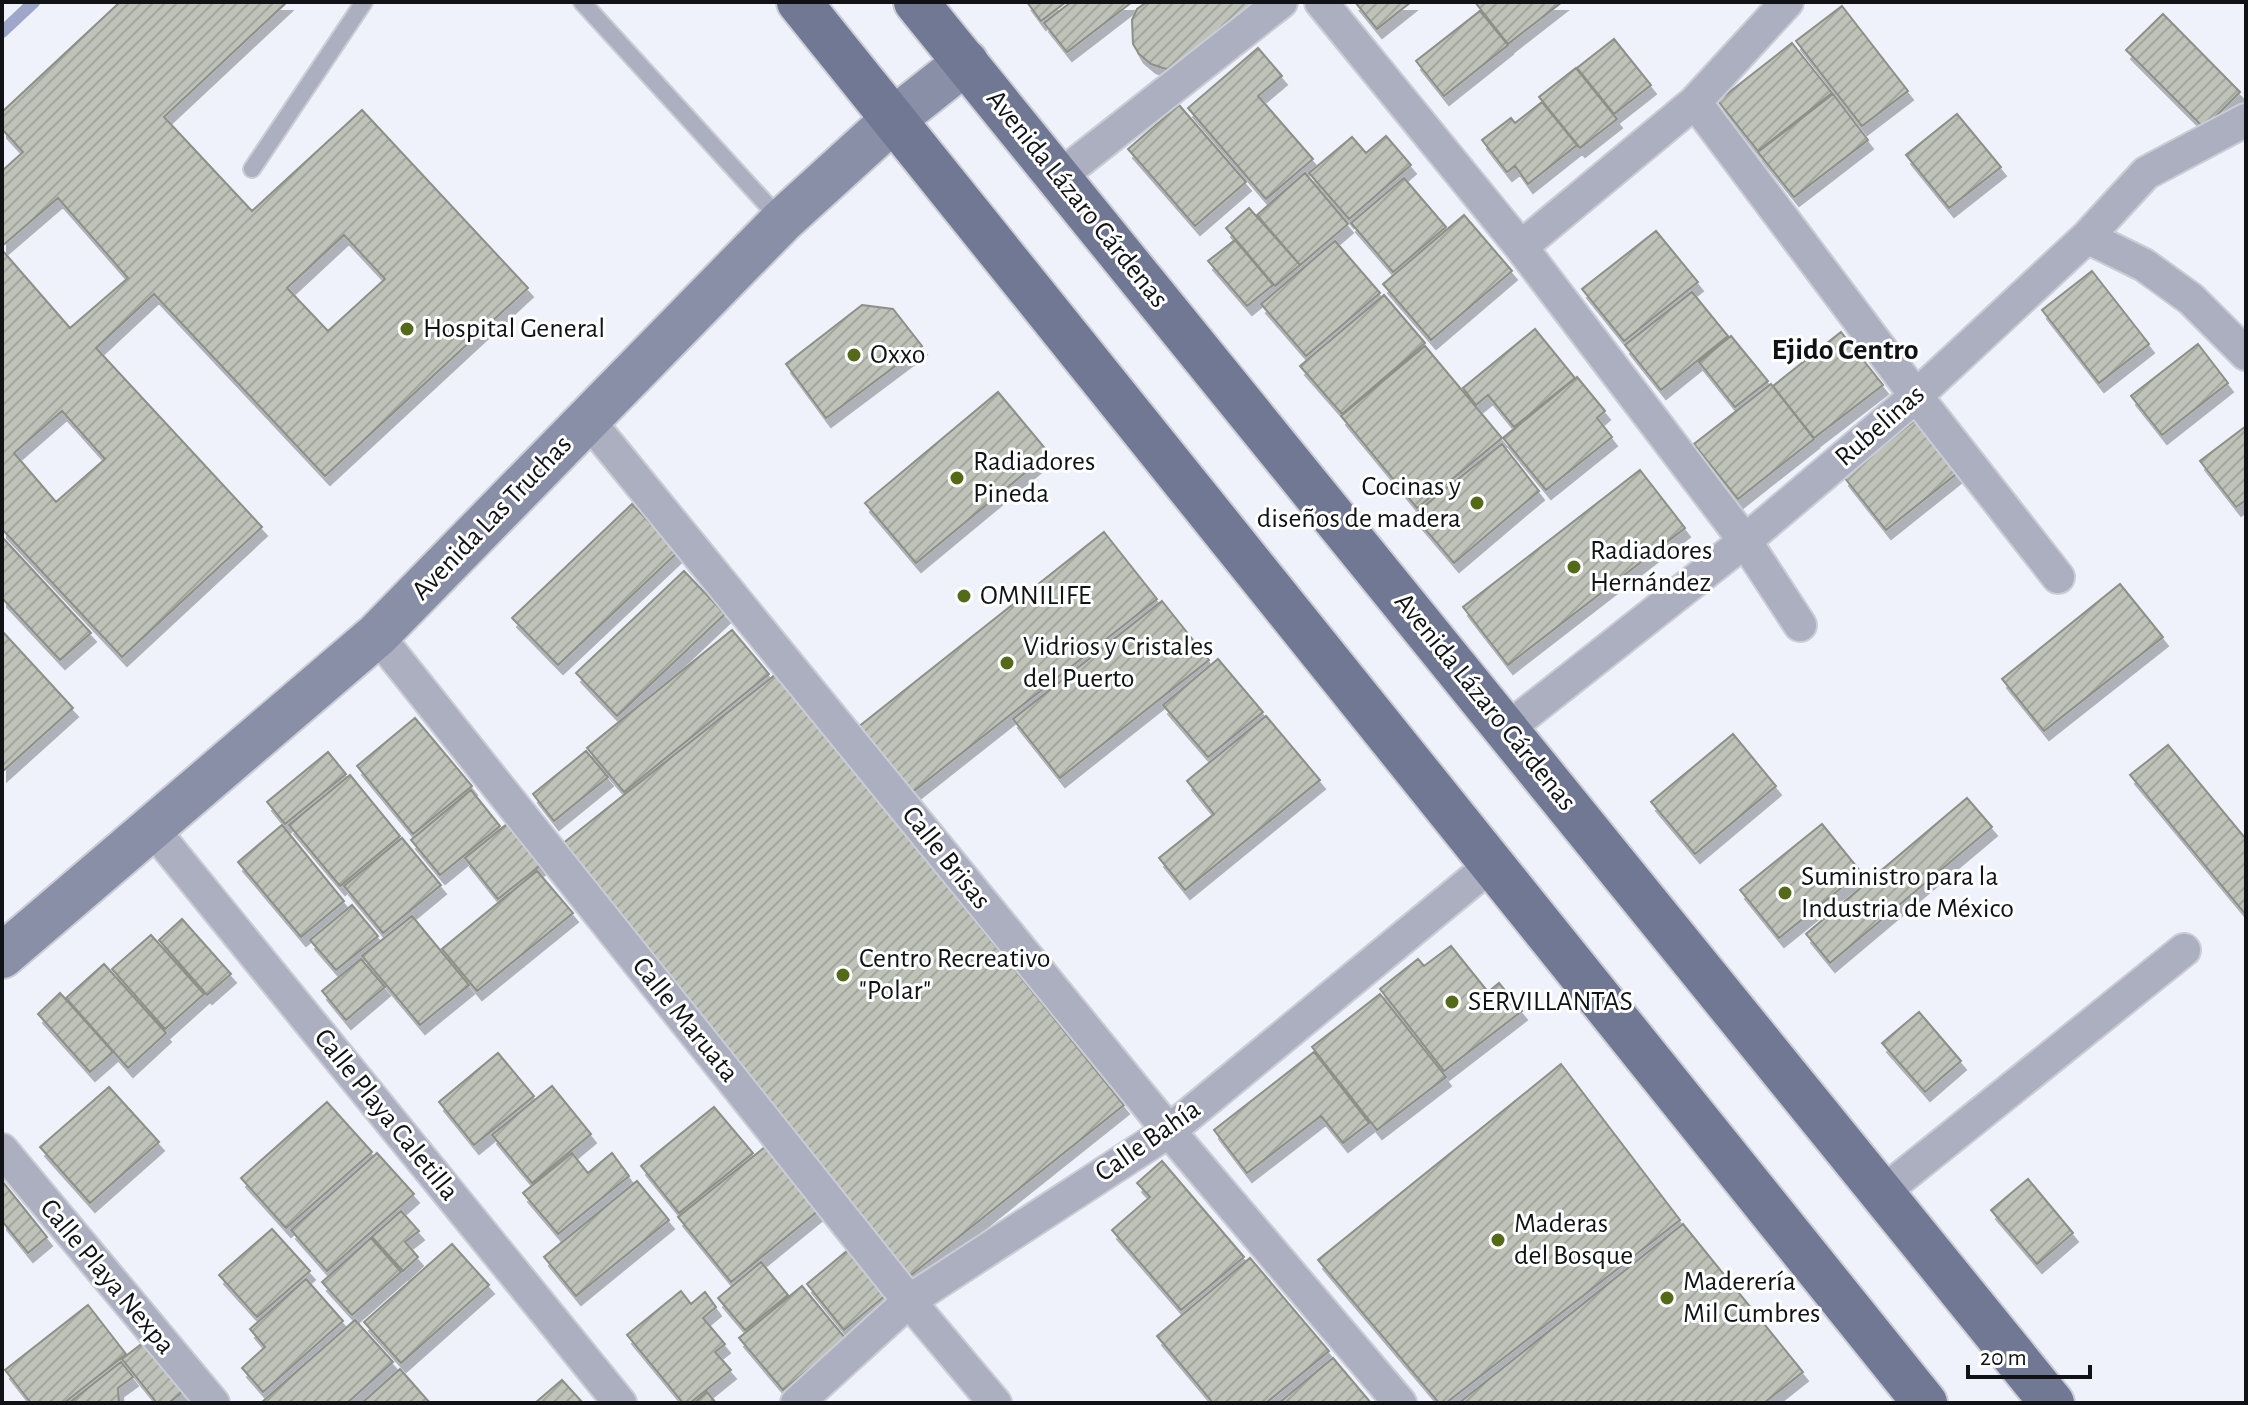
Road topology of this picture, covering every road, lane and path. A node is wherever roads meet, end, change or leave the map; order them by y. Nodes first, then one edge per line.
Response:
1 (364, 2) edge
2 (582, 2) edge
3 (799, 2) edge
4 (916, 2) edge
5 (1281, 2) edge
6 (1321, 2) edge
7 (1787, 2) edge
8 (966, 62) junction
9 (1695, 102) junction
10 (894, 119) junction
11 (2246, 120) edge
12 (252, 169) dead end
13 (1059, 177) junction
14 (782, 221) junction
15 (2087, 237) junction
16 (1521, 247) junction
17 (2246, 354) edge
18 (1916, 396) junction
19 (588, 420) junction
20 (1745, 541) junction
21 (2058, 577) dead end
22 (1800, 625) dead end
23 (377, 635) junction
24 (1507, 729) junction
25 (151, 827) junction
26 (1491, 865) junction
27 (2184, 950) dead end
28 (2, 956) edge
29 (1169, 1131) junction
30 (2, 1150) edge
31 (1882, 1193) junction
32 (909, 1301) junction
33 (213, 1403) edge
34 (620, 1403) edge
35 (797, 1403) edge
36 (995, 1403) edge
37 (1400, 1403) edge
38 (1925, 1403) edge
39 (2052, 1403) edge

1 - 12 lane
2 - 14 lane
3 - 10 main road
4 - 8 main road, Avenida Lázaro Cárdenas
5 - 13 street
6 - 16 street
7 - 9 street
8 - 10 street, Avenida Las Truchas
8 - 13 main road, Avenida Lázaro Cárdenas
9 - 16 street
9 - 18 street
10 - 14 street, Avenida Las Truchas
10 - 26 main road
11 - 15 street, Rubelinas
13 - 24 main road, Avenida Lázaro Cárdenas
14 - 19 street, Avenida Las Truchas
15 - 17 street
15 - 18 street, Rubelinas
16 - 20 street
18 - 20 street, Rubelinas
18 - 21 street
19 - 23 street, Avenida Las Truchas
19 - 29 street, Calle Brisas
20 - 22 street
20 - 24 street, Rubelinas
23 - 25 street, Avenida Las Truchas
23 - 32 street, Calle Maruata
24 - 31 main road, Avenida Lázaro Cárdenas
25 - 28 street, Avenida Las Truchas
25 - 34 street, Calle Playa Caletilla
26 - 29 street, Calle Bahía
26 - 38 main road
27 - 31 street
29 - 32 street, Calle Bahía
29 - 37 street, Calle Brisas
30 - 33 street, Calle Playa Nexpa
31 - 39 main road, Avenida Lázaro Cárdenas
32 - 35 street, Calle Bahía
32 - 36 street, Calle Maruata

